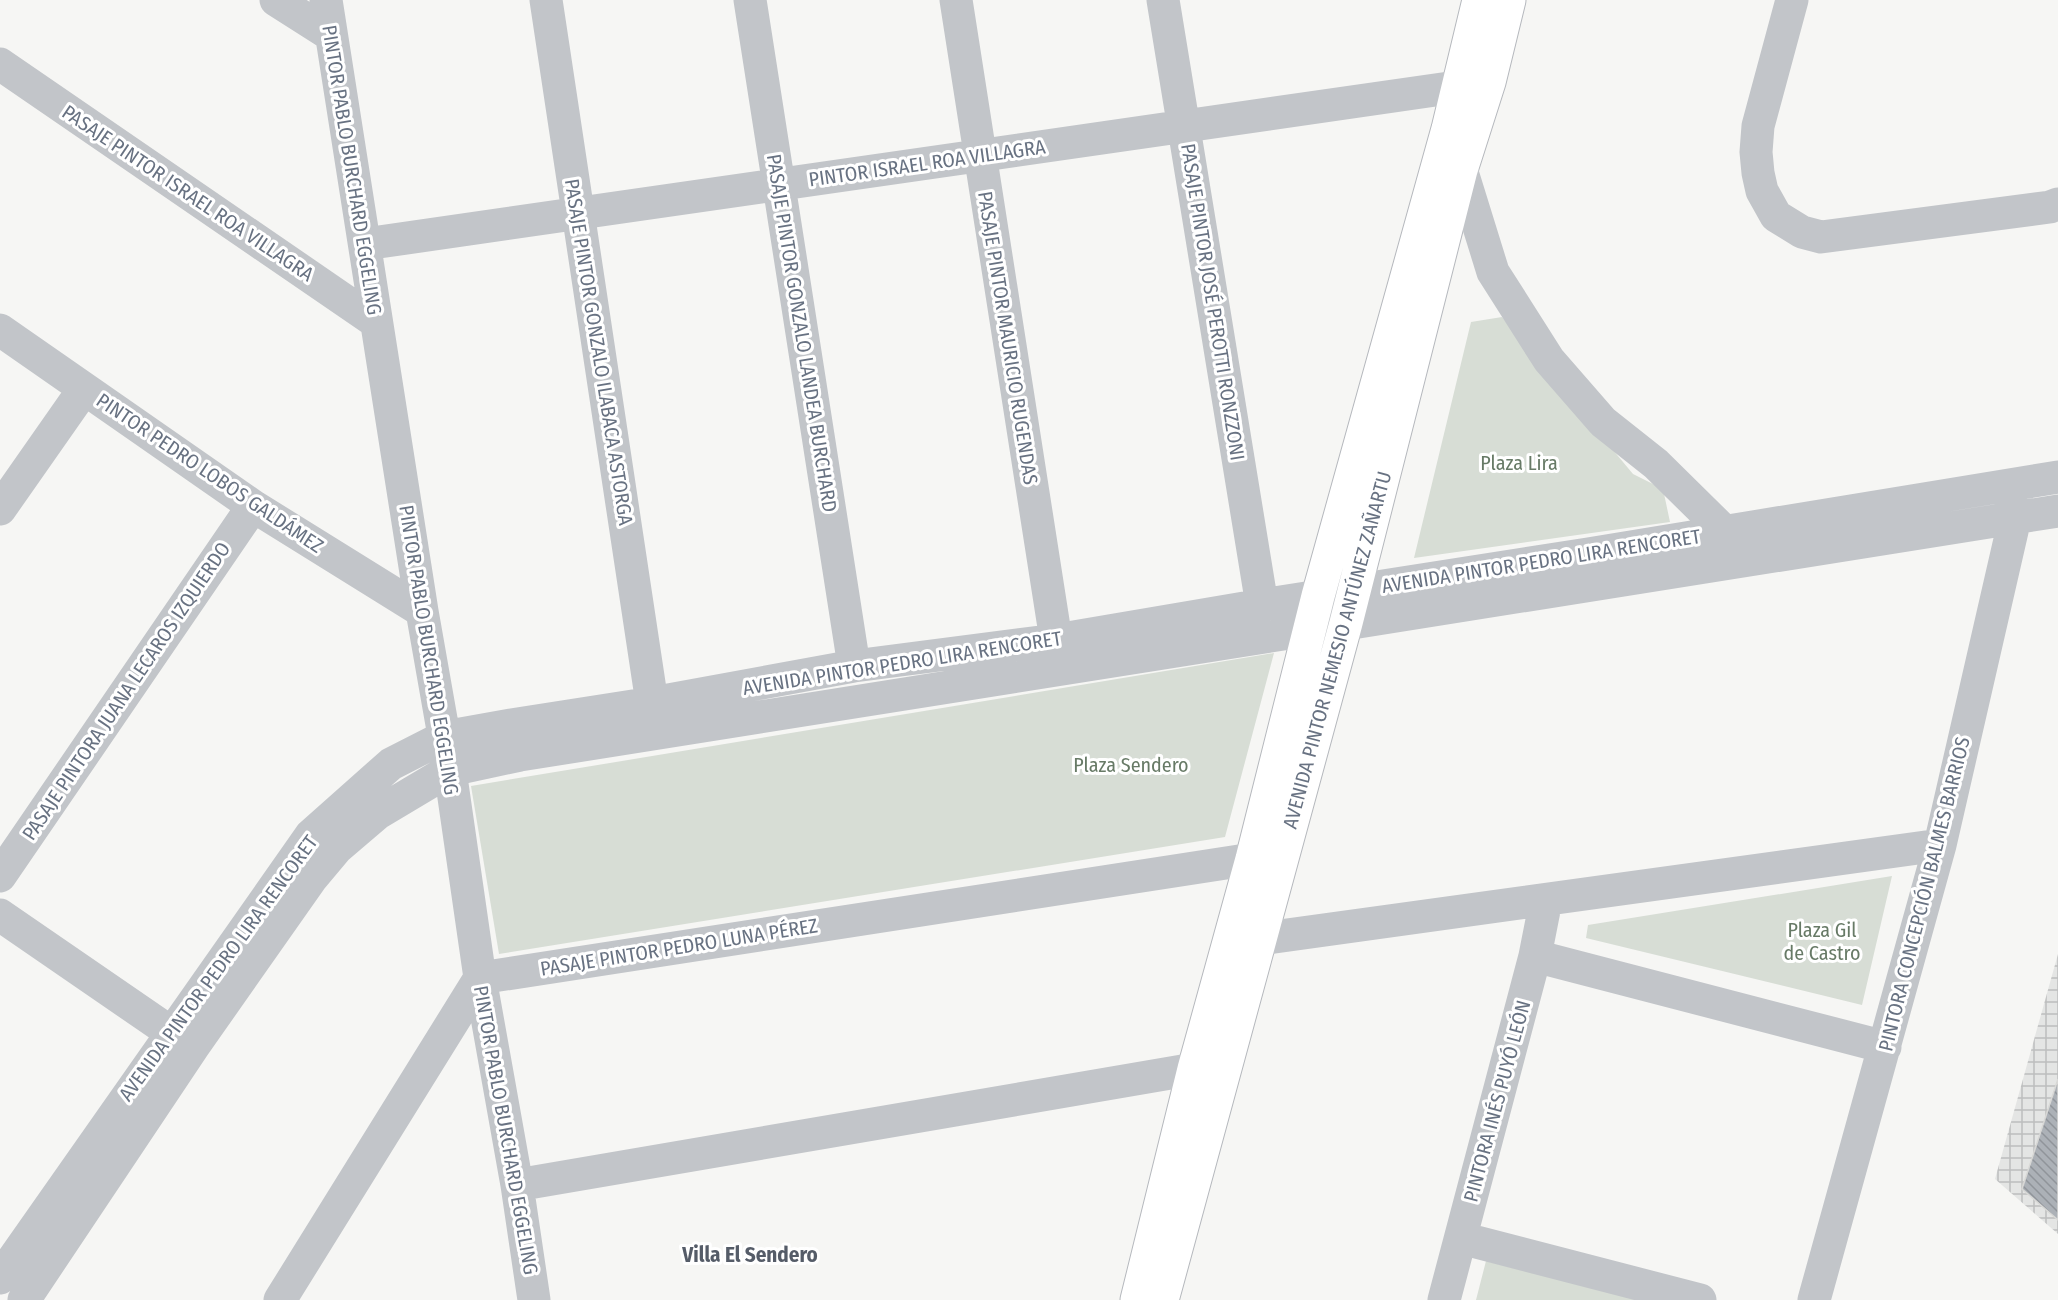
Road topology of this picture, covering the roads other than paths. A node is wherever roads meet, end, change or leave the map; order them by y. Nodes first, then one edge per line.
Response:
1 (276, 0) edge
2 (326, 0) edge
3 (546, 0) edge
4 (750, 0) edge
5 (956, 0) edge
6 (1163, 0) edge
7 (1479, 0) edge
8 (1509, 0) edge
9 (1792, 0) edge
10 (331, 36) junction
11 (0, 64) edge
12 (1474, 85) junction
13 (1184, 126) junction
14 (1448, 129) junction
15 (980, 156) junction
16 (1461, 170) junction
17 (779, 185) junction
18 (2058, 204) edge
19 (578, 213) junction
20 (365, 244) junction
21 (376, 322) junction
22 (0, 330) edge
23 (84, 389) junction
24 (2058, 477) edge
25 (2008, 484) junction
26 (253, 506) junction
27 (0, 509) edge
28 (2058, 511) edge
29 (2015, 518) junction
30 (1725, 532) junction
31 (1353, 590) junction
32 (1318, 596) junction
33 (1262, 605) junction
34 (422, 611) junction
35 (1346, 623) junction
36 (1310, 628) junction
37 (1056, 640) junction
38 (854, 666) junction
39 (652, 703) junction
40 (444, 737) junction
41 (450, 770) junction
42 (1940, 845) junction
43 (1252, 859) junction
44 (0, 876) edge
45 (1546, 900) junction
46 (0, 915) edge
47 (1259, 939) junction
48 (1535, 956) junction
49 (480, 978) junction
50 (182, 1039) junction
51 (1885, 1047) junction
52 (1194, 1069) junction
53 (517, 1185) junction
54 (1461, 1238) junction
55 (0, 1278) edge
56 (1144, 1298) edge
57 (24, 1300) edge
58 (280, 1300) edge
59 (534, 1300) edge
60 (1444, 1300) edge
61 (1700, 1300) edge
62 (1814, 1300) edge

1 - 10 street
2 - 10 street, PINTOR PABLO BURCHARD EGGELING
3 - 19 street, PASAJE PINTOR GONZALO ILABACA ASTORGA
4 - 17 street, PASAJE PINTOR GONZALO LANDEA BURCHARD
5 - 15 street, PASAJE PINTOR MAURICIO RUGENDAS
6 - 13 street, PASAJE PINTOR JOSÉ PEROTTI RONZZONI
7 - 12 street, AVENIDA PINTOR NEMESIO ANTÚNEZ ZAÑARTU
8 - 12 street, AVENIDA PINTOR NEMESIO ANTÚNEZ ZAÑARTU
9 - 18 street
10 - 20 street, PINTOR PABLO BURCHARD EGGELING
11 - 21 street, PASAJE PINTOR ISRAEL ROA VILLAGRA
12 - 13 street, PINTOR ISRAEL ROA VILLAGRA
12 - 14 street, AVENIDA PINTOR NEMESIO ANTÚNEZ ZAÑARTU
12 - 16 street, AVENIDA PINTOR NEMESIO ANTÚNEZ ZAÑARTU
13 - 15 street, PINTOR ISRAEL ROA VILLAGRA
13 - 33 street, PASAJE PINTOR JOSÉ PEROTTI RONZZONI
14 - 16 street
14 - 32 street, AVENIDA PINTOR NEMESIO ANTÚNEZ ZAÑARTU
15 - 17 street, PINTOR ISRAEL ROA VILLAGRA
15 - 37 street, PASAJE PINTOR MAURICIO RUGENDAS
16 - 30 street
16 - 31 street, AVENIDA PINTOR NEMESIO ANTÚNEZ ZAÑARTU
17 - 19 street, PINTOR ISRAEL ROA VILLAGRA
17 - 38 street, PASAJE PINTOR GONZALO LANDEA BURCHARD
19 - 20 street, PINTOR ISRAEL ROA VILLAGRA
19 - 39 street, PASAJE PINTOR GONZALO ILABACA ASTORGA
20 - 21 street, PINTOR PABLO BURCHARD EGGELING
21 - 34 street, PINTOR PABLO BURCHARD EGGELING
22 - 23 street, PINTOR PEDRO LOBOS GALDÁMEZ
23 - 26 street, PINTOR PEDRO LOBOS GALDÁMEZ
23 - 27 street
24 - 25 street, AVENIDA PINTOR PEDRO LIRA RENCORET
25 - 29 street, PINTORA CONCEPCIÓN BALMES BARRIOS
25 - 30 street, AVENIDA PINTOR PEDRO LIRA RENCORET
26 - 34 street, PINTOR PEDRO LOBOS GALDÁMEZ
26 - 44 street, PASAJE PINTORA JUANA LECAROS IZQUIERDO
28 - 29 street, AVENIDA PINTOR PEDRO LIRA RENCORET
29 - 35 street, AVENIDA PINTOR PEDRO LIRA RENCORET
29 - 42 street, PINTORA CONCEPCIÓN BALMES BARRIOS
30 - 31 street, AVENIDA PINTOR PEDRO LIRA RENCORET
31 - 32 street, AVENIDA PINTOR PEDRO LIRA RENCORET
31 - 35 street, AVENIDA PINTOR NEMESIO ANTÚNEZ ZAÑARTU
32 - 33 street, AVENIDA PINTOR PEDRO LIRA RENCORET
32 - 36 street, AVENIDA PINTOR NEMESIO ANTÚNEZ ZAÑARTU
33 - 37 street, AVENIDA PINTOR PEDRO LIRA RENCORET
34 - 40 street, PINTOR PABLO BURCHARD EGGELING
35 - 36 street, AVENIDA PINTOR PEDRO LIRA RENCORET
35 - 47 street, AVENIDA PINTOR NEMESIO ANTÚNEZ ZAÑARTU
36 - 41 street, AVENIDA PINTOR PEDRO LIRA RENCORET
36 - 43 street, AVENIDA PINTOR NEMESIO ANTÚNEZ ZAÑARTU
37 - 38 street, AVENIDA PINTOR PEDRO LIRA RENCORET
38 - 39 street, AVENIDA PINTOR PEDRO LIRA RENCORET
39 - 40 street, AVENIDA PINTOR PEDRO LIRA RENCORET
40 - 41 street, PINTOR PABLO BURCHARD EGGELING
40 - 50 street, AVENIDA PINTOR PEDRO LIRA RENCORET
41 - 49 street, PINTOR PABLO BURCHARD EGGELING
41 - 50 street, AVENIDA PINTOR PEDRO LIRA RENCORET
42 - 45 street
42 - 51 street, PINTORA CONCEPCIÓN BALMES BARRIOS
43 - 49 street, PASAJE PINTOR PEDRO LUNA PÉREZ
43 - 52 street, AVENIDA PINTOR NEMESIO ANTÚNEZ ZAÑARTU
45 - 47 street
45 - 48 street, PINTORA INÉS PUYÓ LEÓN
46 - 50 street
47 - 56 street, AVENIDA PINTOR NEMESIO ANTÚNEZ ZAÑARTU
48 - 51 street
48 - 54 street, PINTORA INÉS PUYÓ LEÓN
49 - 53 street, PINTOR PABLO BURCHARD EGGELING
49 - 58 street
50 - 55 street, AVENIDA PINTOR PEDRO LIRA RENCORET
50 - 57 street, AVENIDA PINTOR PEDRO LIRA RENCORET
51 - 62 street, PINTORA CONCEPCIÓN BALMES BARRIOS
52 - 53 street
52 - 56 street, AVENIDA PINTOR NEMESIO ANTÚNEZ ZAÑARTU
53 - 59 street, PINTOR PABLO BURCHARD EGGELING
54 - 60 street, PINTORA INÉS PUYÓ LEÓN
54 - 61 street

